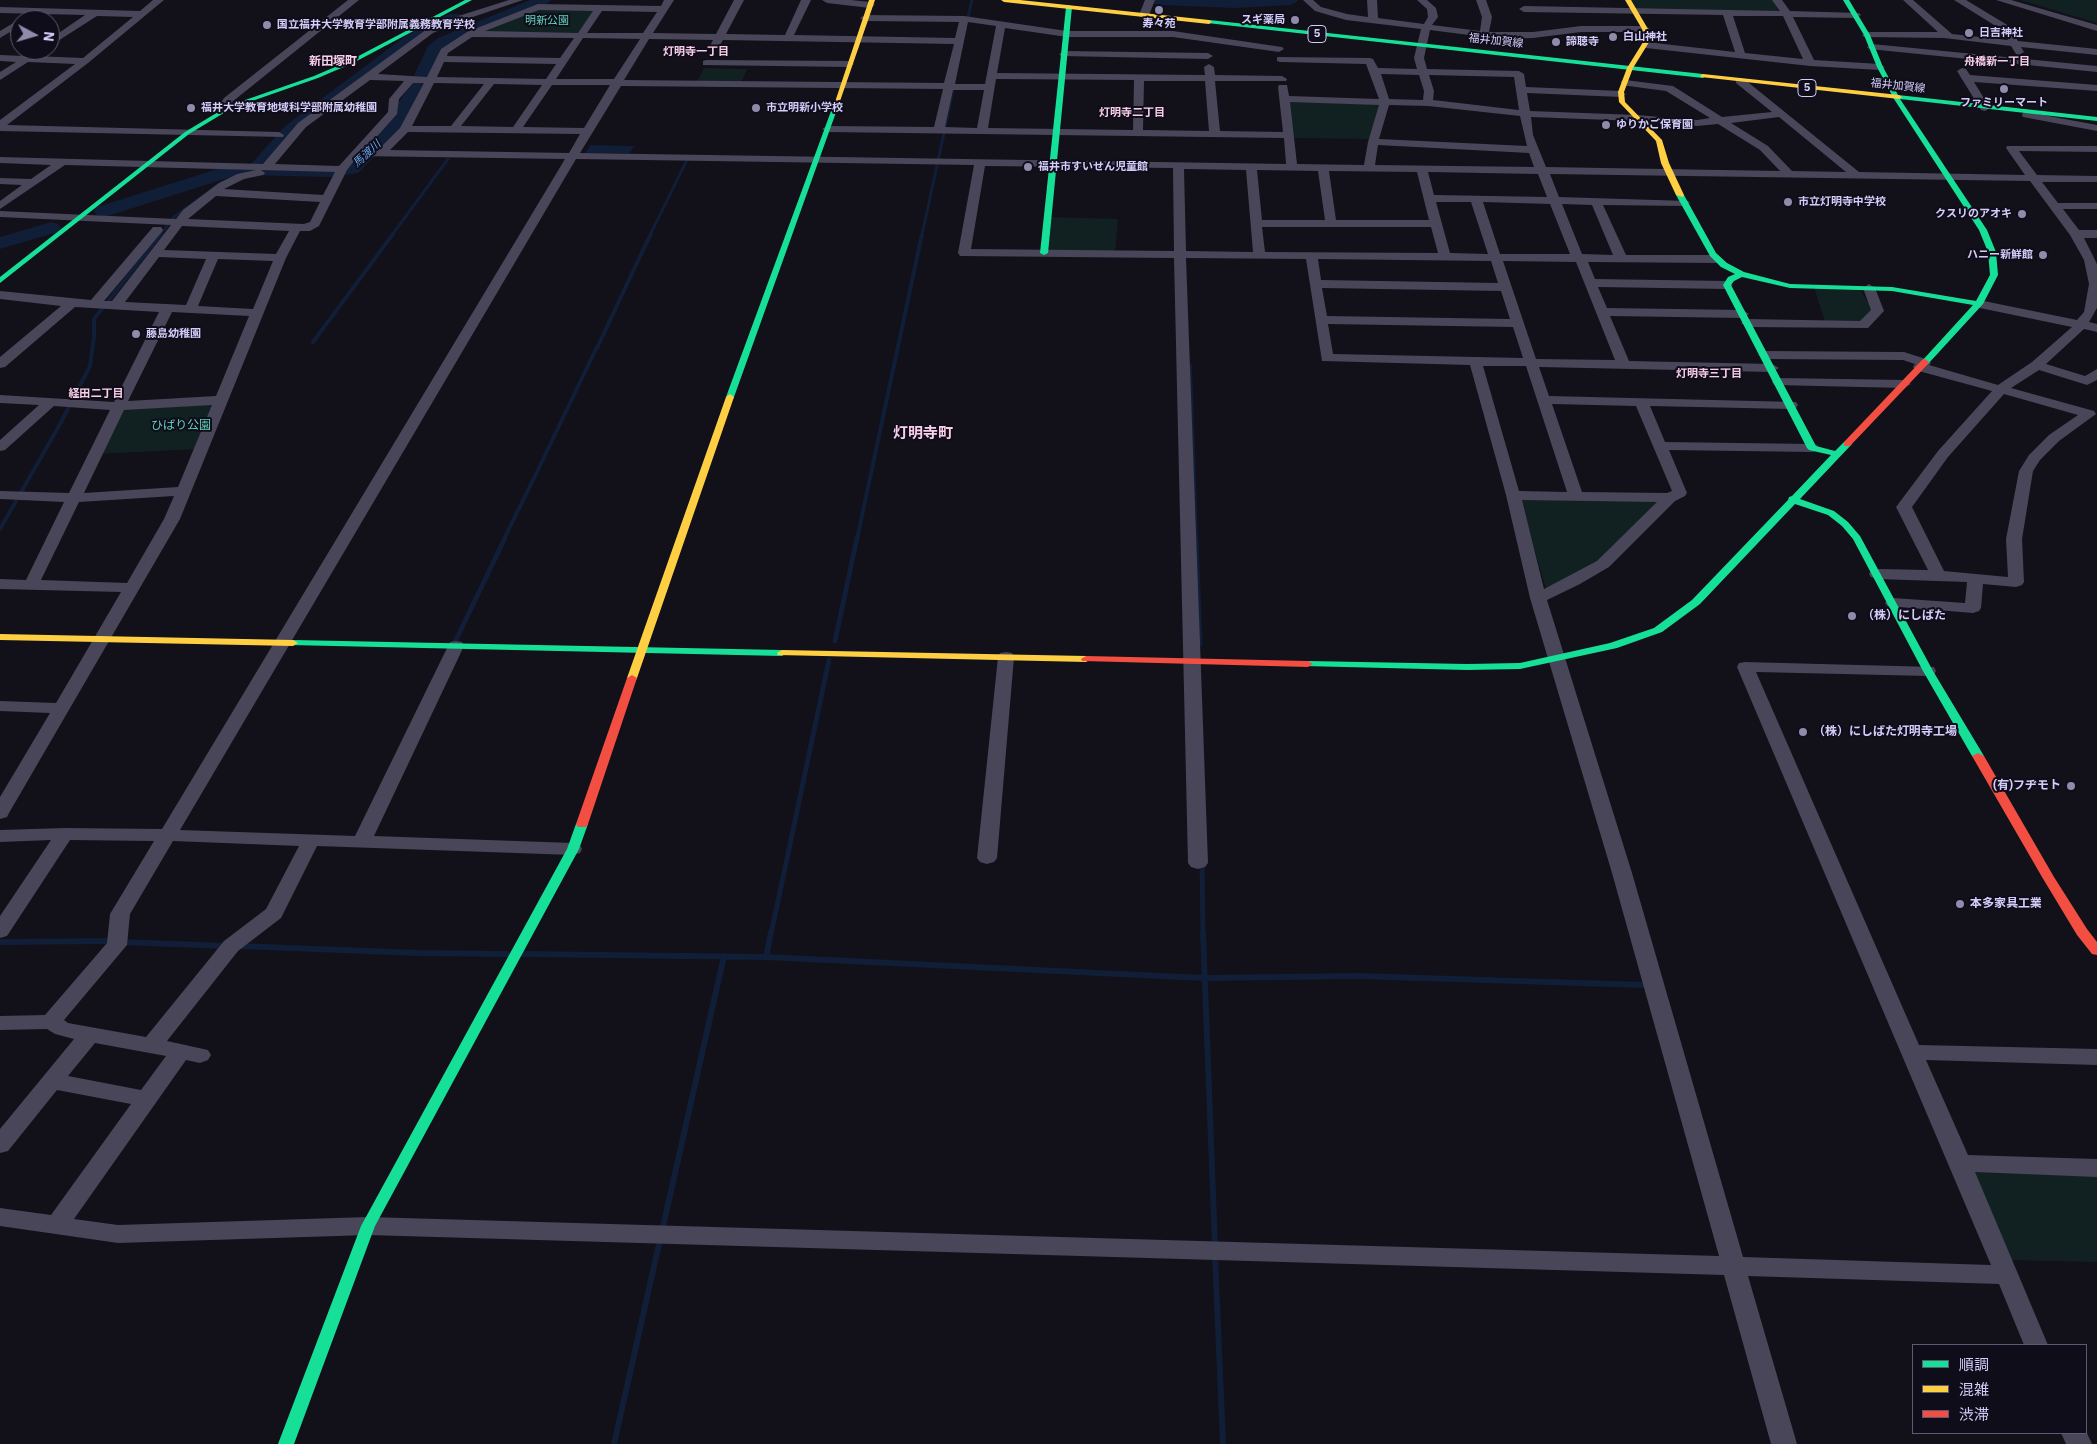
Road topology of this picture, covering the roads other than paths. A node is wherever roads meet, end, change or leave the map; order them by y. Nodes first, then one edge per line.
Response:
1 (4, 0) edge
2 (54, 0) edge
3 (159, 0) edge
4 (354, 0) edge
5 (469, 0) edge
6 (518, 0) edge
7 (556, 0) edge
8 (669, 0) edge
9 (739, 0) edge
10 (806, 0) edge
11 (827, 0) edge
12 (1004, 0) edge
13 (1372, 0) edge
14 (1422, 0) edge
15 (1481, 0) edge
16 (1514, 0) edge
17 (1571, 0) edge
18 (1628, 0) edge
19 (1778, 0) edge
20 (1846, 0) edge
21 (1908, 0) edge
22 (1959, 0) edge
23 (2001, 0) edge
24 (1309, 1) edge
25 (0, 2) edge
26 (871, 2) edge
27 (1149, 2) edge
28 (538, 7) junction
29 (1069, 7) junction
30 (599, 8) junction
31 (664, 9) junction
32 (1524, 9) junction
33 (39, 10) edge
34 (1581, 10) junction
35 (60, 11) edge
36 (1634, 11) junction
37 (95, 12) junction
38 (1727, 13) junction
39 (142, 14) junction
40 (1787, 14) junction
41 (1144, 15) junction
42 (1856, 15) junction
43 (865, 18) junction
44 (964, 19) junction
45 (1373, 20) junction
46 (2074, 20) junction
47 (1001, 24) junction
48 (1426, 27) junction
49 (2097, 28) edge
50 (1645, 29) junction
51 (1277, 30) junction
52 (1551, 33) junction
53 (470, 34) junction
54 (1066, 34) junction
55 (1484, 34) junction
56 (580, 35) junction
57 (1867, 35) junction
58 (1946, 35) junction
59 (60, 36) edge
60 (647, 36) junction
61 (1500, 36) junction
62 (720, 37) junction
63 (788, 38) junction
64 (2091, 38) dead end
65 (395, 39) junction
66 (858, 39) junction
67 (1207, 40) junction
68 (959, 41) junction
69 (2015, 44) junction
70 (1423, 45) junction
71 (1646, 45) junction
72 (1872, 47) junction
73 (2097, 52) edge
74 (1064, 54) junction
75 (1280, 54) junction
76 (1505, 54) junction
77 (1741, 55) junction
78 (1950, 55) junction
79 (1208, 56) junction
80 (442, 59) junction
81 (26, 60) edge
82 (56, 60) edge
83 (85, 61) junction
84 (562, 61) junction
85 (2025, 62) junction
86 (706, 63) junction
87 (1810, 63) junction
88 (849, 64) junction
89 (1880, 67) junction
90 (1630, 68) junction
91 (2097, 69) edge
92 (1374, 71) junction
93 (1423, 71) junction
94 (356, 76) junction
95 (992, 76) junction
96 (0, 77) edge
97 (369, 77) junction
98 (1062, 77) junction
99 (1139, 77) junction
100 (1210, 78) junction
101 (1967, 78) junction
102 (1282, 79) junction
103 (411, 80) junction
104 (431, 80) junction
105 (491, 81) junction
106 (548, 81) junction
107 (1740, 81) junction
108 (618, 82) junction
109 (696, 83) junction
110 (1625, 83) junction
111 (2037, 83) junction
112 (842, 85) junction
113 (949, 86) junction
114 (990, 87) junction
115 (2097, 88) edge
116 (1522, 90) junction
117 (1621, 94) junction
118 (1285, 99) junction
119 (1897, 99) junction
120 (1385, 101) junction
121 (1428, 103) junction
122 (230, 107) junction
123 (1985, 108) junction
124 (2030, 113) junction
125 (1526, 114) junction
126 (1781, 114) junction
127 (2097, 115) edge
128 (1636, 118) junction
129 (2097, 119) edge
130 (1720, 120) junction
131 (2097, 124) edge
132 (0, 126) edge
133 (827, 128) junction
134 (2097, 128) edge
135 (405, 129) junction
136 (454, 129) junction
137 (516, 130) junction
138 (939, 130) junction
139 (587, 131) junction
140 (982, 131) junction
141 (1056, 132) junction
142 (187, 133) junction
143 (1138, 133) junction
144 (1215, 134) junction
145 (1288, 134) junction
146 (279, 135) junction
147 (1372, 142) junction
148 (2097, 149) edge
149 (1532, 150) junction
150 (369, 153) junction
151 (574, 156) junction
152 (0, 160) edge
153 (815, 160) junction
154 (62, 162) junction
155 (980, 162) junction
156 (1053, 163) junction
157 (1178, 164) junction
158 (146, 165) junction
159 (1251, 165) junction
160 (1292, 165) junction
161 (1323, 166) junction
162 (250, 167) junction
163 (266, 167) junction
164 (1369, 167) junction
165 (1421, 168) junction
166 (1541, 169) junction
167 (1669, 171) junction
168 (340, 172) junction
169 (1788, 173) junction
170 (1855, 174) junction
171 (1947, 176) junction
172 (2034, 178) junction
173 (2097, 178) edge
174 (0, 181) edge
175 (32, 182) junction
176 (213, 192) junction
177 (1429, 198) junction
178 (328, 199) junction
179 (1476, 199) junction
180 (1555, 201) junction
181 (1596, 202) junction
182 (1684, 203) junction
183 (0, 206) edge
184 (2054, 206) junction
185 (2097, 206) edge
186 (0, 214) edge
187 (77, 219) junction
188 (171, 222) junction
189 (1256, 223) junction
190 (1331, 224) junction
191 (1436, 224) junction
192 (296, 228) junction
193 (2076, 234) junction
194 (2097, 234) edge
195 (154, 253) junction
196 (1044, 253) junction
197 (1181, 254) junction
198 (1259, 255) junction
199 (1311, 255) junction
200 (213, 256) junction
201 (1445, 256) junction
202 (1495, 257) junction
203 (280, 258) junction
204 (1578, 258) junction
205 (1621, 258) junction
206 (1716, 259) junction
207 (1741, 274) junction
208 (0, 281) edge
209 (1590, 283) junction
210 (1315, 284) junction
211 (1727, 285) junction
212 (1505, 286) junction
213 (1869, 288) junction
214 (0, 295) edge
215 (72, 303) junction
216 (95, 304) junction
217 (1979, 304) junction
218 (115, 306) junction
219 (167, 308) junction
220 (190, 310) junction
221 (1602, 312) junction
222 (258, 314) junction
223 (1745, 319) junction
224 (1321, 320) junction
225 (1516, 323) junction
226 (2080, 324) junction
227 (2097, 328) edge
228 (1765, 355) junction
229 (1475, 361) junction
230 (1531, 362) junction
231 (0, 364) edge
232 (1922, 365) junction
233 (2037, 365) junction
234 (1624, 366) junction
235 (1772, 368) junction
236 (2097, 373) edge
237 (1779, 382) junction
238 (1904, 384) junction
239 (2001, 390) junction
240 (0, 399) edge
241 (221, 400) junction
242 (1543, 400) junction
243 (51, 402) junction
244 (1641, 402) junction
245 (1792, 404) junction
246 (118, 406) junction
247 (1660, 446) junction
248 (0, 447) edge
249 (1812, 448) junction
250 (1836, 454) junction
251 (183, 491) junction
252 (0, 495) edge
253 (1513, 495) junction
254 (1576, 496) junction
255 (73, 498) junction
256 (1670, 498) junction
257 (1792, 499) junction
258 (1877, 574) junction
259 (1938, 575) junction
260 (1975, 578) junction
261 (0, 584) edge
262 (31, 585) junction
263 (132, 588) junction
264 (1538, 598) junction
265 (1892, 603) junction
266 (0, 637) edge
267 (102, 638) junction
268 (282, 643) junction
269 (456, 646) junction
270 (642, 650) junction
271 (1006, 657) junction
272 (1558, 659) junction
273 (1192, 661) junction
274 (1928, 671) junction
275 (0, 706) edge
276 (60, 708) junction
277 (0, 812) edge
278 (65, 834) junction
279 (167, 835) junction
280 (0, 836) edge
281 (311, 840) junction
282 (362, 842) junction
283 (573, 848) junction
284 (987, 858) dead end
285 (1198, 863) dead end
286 (0, 931) edge
287 (2097, 951) edge
288 (51, 1022) junction
289 (0, 1023) edge
290 (90, 1034) junction
291 (152, 1045) junction
292 (1910, 1052) junction
293 (2097, 1057) edge
294 (51, 1081) junction
295 (147, 1099) junction
296 (0, 1145) edge
297 (1960, 1163) junction
298 (2097, 1168) edge
299 (0, 1217) edge
300 (56, 1226) junction
301 (368, 1226) junction
302 (1733, 1267) junction
303 (2006, 1275) junction
304 (2036, 1344) edge
305 (286, 1444) edge
306 (1784, 1444) edge

1 - 25 street
2 - 33 street
3 - 39 street
4 - 122 street
5 - 65 street
6 - 97 street
7 - 28 street
8 - 31 street
9 - 62 street
10 - 63 street
11 - 26 street
12 - 29 street, 福井加賀線 / 5
13 - 45 street
14 - 48 street
15 - 55 street
16 - 32 street
17 - 34 street
18 - 36 street
19 - 40 street
20 - 42 street
21 - 58 street
22 - 69 street
23 - 46 street
24 - 45 street
26 - 43 street
27 - 41 street
28 - 30 street
28 - 53 street
29 - 41 street, 福井加賀線 / 5
29 - 54 street
30 - 31 street
30 - 56 street
31 - 60 street
32 - 34 street
32 - 52 street
34 - 36 street
35 - 37 street
36 - 38 street
36 - 50 street
37 - 39 street
37 - 59 street
38 - 40 street
38 - 77 street
39 - 83 street
40 - 42 street
40 - 87 street
41 - 51 street, 福井加賀線 / 5
42 - 57 street
43 - 44 street
43 - 66 street
44 - 47 street
44 - 68 street
45 - 48 street
46 - 49 street
46 - 64 street
47 - 54 street
47 - 95 street
48 - 55 street
48 - 70 street
50 - 52 street
50 - 71 street
51 - 70 street, 福井加賀線 / 5
51 - 75 street
52 - 61 street
53 - 56 street
53 - 80 street
54 - 67 street
54 - 74 street
55 - 61 street
56 - 60 street
56 - 84 street
57 - 58 street
57 - 72 street
58 - 69 street
60 - 62 street
60 - 108 street
61 - 76 street
62 - 63 street
62 - 86 street
63 - 66 street
65 - 94 street
65 - 122 street
66 - 68 street
66 - 88 street
67 - 75 street
67 - 79 street
68 - 113 street
69 - 73 street
69 - 85 street
70 - 76 street, 福井加賀線 / 5
70 - 93 street
71 - 77 street
71 - 90 street
72 - 78 street
72 - 89 street
74 - 79 street
74 - 98 street
75 - 92 street
75 - 102 street
76 - 90 street, 福井加賀線 / 5
77 - 87 street
78 - 85 street
78 - 101 street
79 - 100 street
80 - 84 street
80 - 104 street
81 - 96 street
82 - 83 street
83 - 132 street
84 - 106 street
85 - 91 street
85 - 111 street
86 - 88 street
86 - 109 street
87 - 89 street
88 - 112 street
89 - 119 street
90 - 107 street, 福井加賀線 / 5
90 - 110 street
92 - 93 street
92 - 120 street
93 - 116 street
93 - 121 street
94 - 97 street
94 - 146 street
95 - 98 street
95 - 114 street
97 - 103 street
97 - 163 street
98 - 99 street
98 - 141 street
99 - 100 street
99 - 143 street
100 - 102 street
100 - 144 street
101 - 111 street
101 - 123 street
102 - 118 street
103 - 104 street
103 - 150 street
104 - 105 street
104 - 135 street
105 - 106 street
105 - 136 street
106 - 108 street
106 - 137 street
107 - 119 street, 福井加賀線 / 5
107 - 126 street
108 - 109 street
108 - 139 street
109 - 112 street
110 - 117 street
110 - 130 street
111 - 115 street
112 - 113 street
112 - 133 street
113 - 114 street
113 - 138 street
114 - 140 street
116 - 117 street
116 - 125 street
117 - 128 street
118 - 120 street
118 - 145 street
119 - 123 street, 福井加賀線 / 5
119 - 171 street
120 - 121 street
120 - 147 street
121 - 125 street
122 - 142 street
123 - 124 street, 福井加賀線 / 5
124 - 127 street
124 - 129 street, 福井加賀線 / 5
124 - 131 street, 福井加賀線 / 5
124 - 134 street
125 - 128 street
125 - 149 street
126 - 130 street
126 - 170 street
128 - 130 street
128 - 167 street
130 - 169 street
132 - 142 street
133 - 138 street
133 - 153 street
135 - 136 street
135 - 150 street
136 - 137 street
137 - 139 street
138 - 140 street
139 - 151 street
140 - 141 street
141 - 143 street
141 - 156 street
142 - 146 street
142 - 158 street
143 - 144 street
144 - 145 street
145 - 160 street
146 - 162 street
147 - 149 street
147 - 164 street
148 - 172 street
149 - 166 street
150 - 151 street
150 - 168 street
151 - 153 street
151 - 268 street
152 - 154 street
153 - 155 street
153 - 270 street
154 - 158 street
154 - 175 street
155 - 156 street
155 - 196 street
156 - 157 street
156 - 196 street
157 - 159 street
157 - 197 street
158 - 162 street
158 - 187 street
159 - 160 street
159 - 189 street
160 - 161 street
161 - 164 street
161 - 190 street
162 - 163 street
163 - 168 street
164 - 165 street
165 - 166 street
165 - 177 street
166 - 167 street
166 - 180 street
167 - 169 street
167 - 182 street
168 - 176 street
168 - 178 street
169 - 170 street
170 - 171 street
171 - 172 street
171 - 217 street
172 - 173 street
172 - 184 street
174 - 175 street
175 - 183 street
176 - 178 street
176 - 188 street
177 - 179 street
177 - 191 street
178 - 192 street
179 - 180 street
179 - 202 street
180 - 181 street
180 - 204 street
181 - 182 street
181 - 205 street
182 - 206 street
184 - 185 street
184 - 193 street
186 - 187 street
187 - 188 street
187 - 208 street
188 - 192 street
188 - 195 street
188 - 216 street
189 - 190 street
189 - 198 street
190 - 191 street
191 - 201 street
192 - 203 street
193 - 194 street
193 - 226 street
195 - 200 street
195 - 218 street
196 - 197 street
197 - 198 street
197 - 273 street
198 - 199 street
199 - 201 street
199 - 210 street
200 - 203 street
200 - 220 street
201 - 202 street
202 - 204 street
202 - 212 street
203 - 222 street
204 - 205 street
204 - 209 street
205 - 206 street
206 - 207 street
207 - 211 street
207 - 213 street
209 - 211 street
209 - 221 street
210 - 212 street
210 - 224 street
211 - 223 street
212 - 225 street
213 - 217 street
213 - 223 street
214 - 215 street
215 - 216 street
215 - 231 street
216 - 218 street
217 - 226 street
217 - 232 street
218 - 219 street
219 - 220 street
219 - 246 street
220 - 222 street
221 - 223 street
221 - 234 street
222 - 241 street
223 - 228 street
224 - 225 street
224 - 229 street
225 - 230 street
226 - 227 street
226 - 233 street
228 - 232 street
228 - 235 street
229 - 230 street
229 - 253 street
230 - 234 street
230 - 242 street
232 - 238 street
232 - 239 street
233 - 236 street
233 - 239 street
234 - 235 street
235 - 237 street
237 - 238 street
237 - 245 street
238 - 250 street
239 - 259 street
239 - 260 street
240 - 243 street
241 - 246 street
241 - 251 street
242 - 244 street
242 - 254 street
243 - 246 street
243 - 248 street
244 - 245 street
244 - 247 street
245 - 249 street
246 - 255 street
247 - 249 street
247 - 256 street
249 - 250 street
250 - 257 street
251 - 255 street
251 - 263 street
252 - 255 street
253 - 254 street
253 - 264 street
254 - 256 street
255 - 262 street
256 - 264 street
257 - 258 street
257 - 272 street
258 - 259 street
258 - 265 street
259 - 260 street
260 - 265 street
261 - 262 street
262 - 263 street
263 - 267 street
264 - 272 street
265 - 274 street
266 - 267 street
267 - 268 street
267 - 276 street
268 - 269 street
268 - 279 street
269 - 270 street
269 - 282 street
270 - 271 street
270 - 283 street
271 - 273 street
271 - 284 street
272 - 273 street
272 - 302 street
273 - 285 street
274 - 287 street
274 - 292 street
275 - 276 street
276 - 277 street
278 - 279 street
278 - 280 street
278 - 286 street
279 - 281 street
279 - 288 street
281 - 282 street
281 - 291 street
282 - 283 street
283 - 301 street
288 - 289 street
288 - 290 street
290 - 291 street
290 - 294 street
291 - 295 street
292 - 293 street
292 - 297 street
294 - 295 street
294 - 296 street
295 - 300 street
297 - 298 street
297 - 303 street
299 - 300 street
300 - 301 street
301 - 302 street
301 - 305 street
302 - 303 street
302 - 306 street
303 - 304 street

